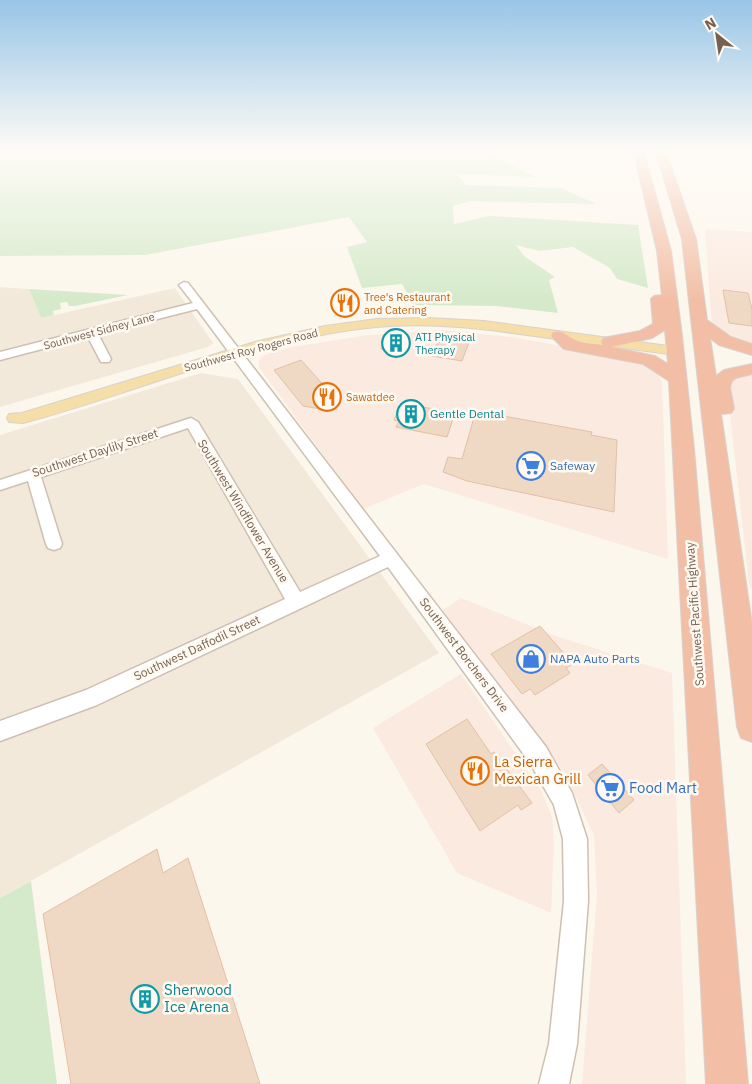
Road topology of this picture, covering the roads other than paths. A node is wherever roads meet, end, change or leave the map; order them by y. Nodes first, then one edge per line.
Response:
1 (651, 200) edge
2 (676, 200) edge
3 (669, 284) junction
4 (184, 285) dead end
5 (199, 305) junction
6 (700, 322) junction
7 (92, 333) junction
8 (559, 336) junction
9 (609, 342) junction
10 (752, 350) edge
11 (235, 352) junction
12 (706, 355) junction
13 (0, 356) edge
14 (106, 359) dead end
15 (752, 362) edge
16 (677, 365) junction
17 (752, 369) edge
18 (7, 420) edge
19 (191, 422) joint
20 (718, 456) junction
21 (33, 474) junction
22 (0, 485) edge
23 (54, 544) dead end
24 (391, 558) junction
25 (733, 581) junction
26 (296, 601) junction
27 (752, 604) edge
28 (752, 727) edge
29 (0, 731) edge
30 (554, 1084) edge
31 (727, 1084) edge

1 - 3 highway, Southwest Pacific Highway
2 - 6 highway
3 - 9 highway
3 - 16 highway, Southwest Pacific Highway
4 - 5 street, Southwest Borchers Drive
5 - 7 street, Southwest Sidney Lane
5 - 11 street, Southwest Borchers Drive
6 - 10 highway
6 - 12 highway
7 - 13 street, Southwest Sidney Lane
7 - 14 street
8 - 9 main road, Southwest Roy Rogers Road
8 - 11 main road, Southwest Roy Rogers Road
8 - 16 highway
9 - 16 main road, Southwest Roy Rogers Road
11 - 18 main road, Southwest Roy Rogers Road
11 - 24 street, Southwest Borchers Drive
12 - 15 highway
12 - 16 highway
12 - 20 highway
16 - 31 highway, Southwest Pacific Highway
17 - 20 highway
19 - 21 street, Southwest Daylily Street
19 - 26 street, Southwest Windflower Avenue
20 - 25 highway
21 - 22 street, Southwest Daylily Street
21 - 23 street
24 - 26 street, Southwest Daffodil Street
24 - 30 street, Southwest Borchers Drive
25 - 27 highway
25 - 28 highway
26 - 29 street, Southwest Daffodil Street

